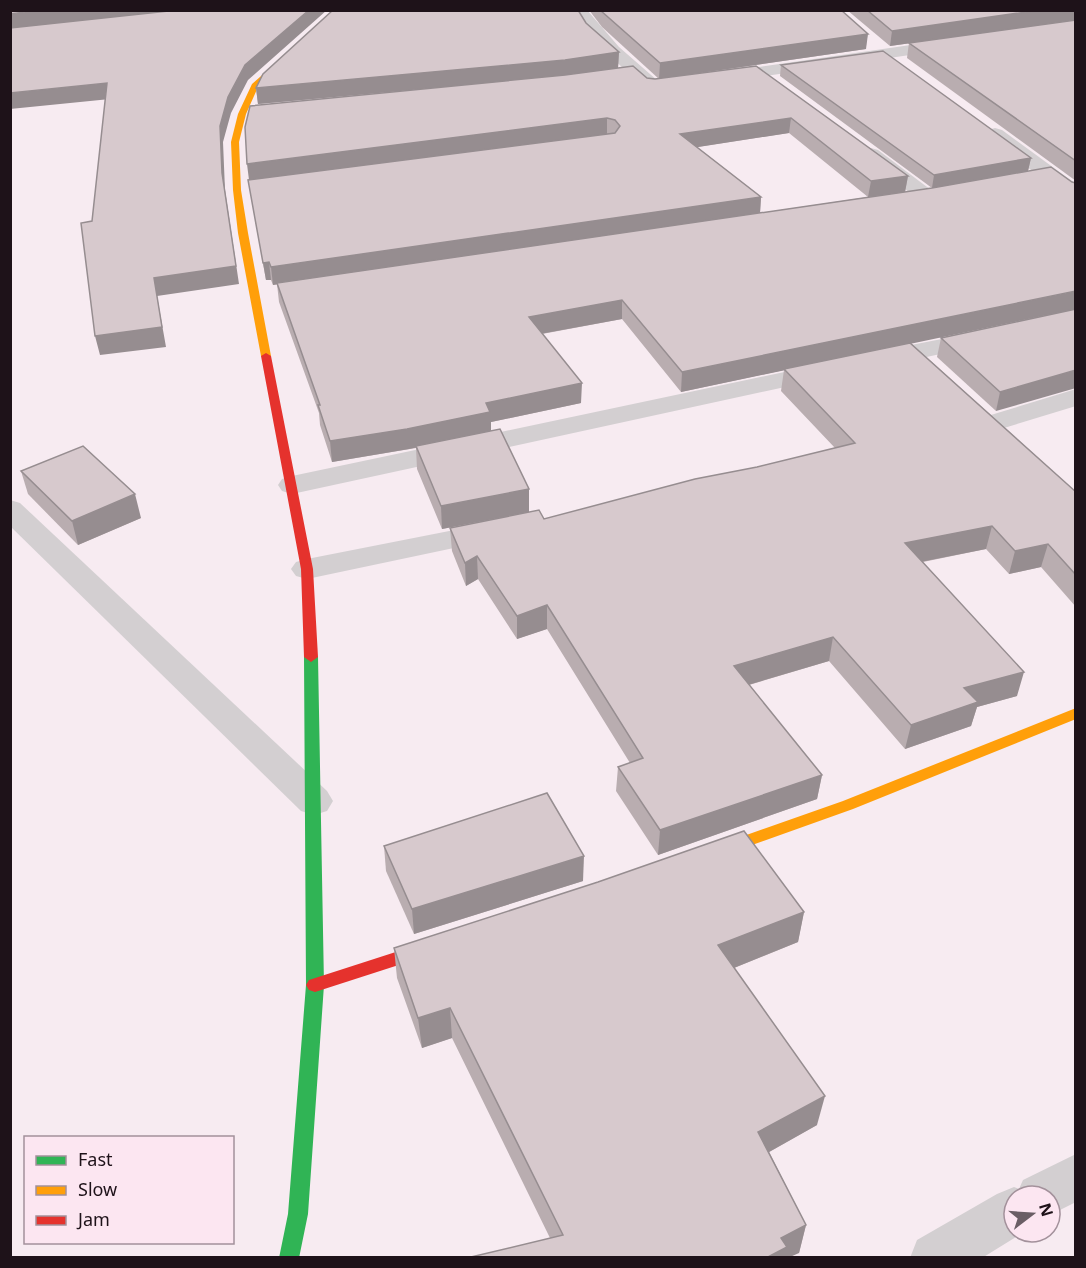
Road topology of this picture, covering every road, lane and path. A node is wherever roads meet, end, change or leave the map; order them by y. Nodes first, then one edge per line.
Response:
1 (340, 10) edge
2 (578, 10) edge
3 (867, 39) edge
4 (974, 41) edge
5 (884, 53) junction
6 (903, 66) edge
7 (635, 72) junction
8 (758, 72) junction
9 (612, 76) edge
10 (777, 86) edge
11 (266, 112) edge
12 (242, 114) junction
13 (977, 121) edge
14 (853, 141) edge
15 (1051, 175) junction
16 (1029, 179) edge
17 (260, 187) edge
18 (237, 190) junction
19 (1076, 194) edge
20 (934, 196) joint
21 (905, 200) edge
22 (1006, 333) edge
23 (912, 352) junction
24 (939, 376) edge
25 (1076, 397) edge
26 (991, 424) edge
27 (292, 485) junction
28 (10, 509) edge
29 (518, 526) edge
30 (307, 569) junction
31 (1076, 713) edge
32 (314, 801) junction
33 (693, 861) edge
34 (449, 942) edge
35 (315, 985) junction
36 (1076, 1176) edge
37 (1062, 1184) edge
38 (1002, 1218) edge
39 (289, 1257) edge
40 (935, 1257) edge

1 - 12 street
2 - 7 street
3 - 5 street
4 - 5 street
5 - 6 street
5 - 8 street
7 - 8 street
7 - 9 street
8 - 10 street
11 - 12 street
12 - 18 street
13 - 15 street
14 - 20 street
15 - 16 street
15 - 19 street
17 - 18 street
18 - 27 street
20 - 21 street
22 - 23 street
23 - 24 street
23 - 27 street
25 - 26 street
27 - 30 street
28 - 32 street
29 - 30 street
30 - 32 street
31 - 33 street
32 - 35 street
34 - 35 street
35 - 39 street
36 - 37 street
38 - 40 street

